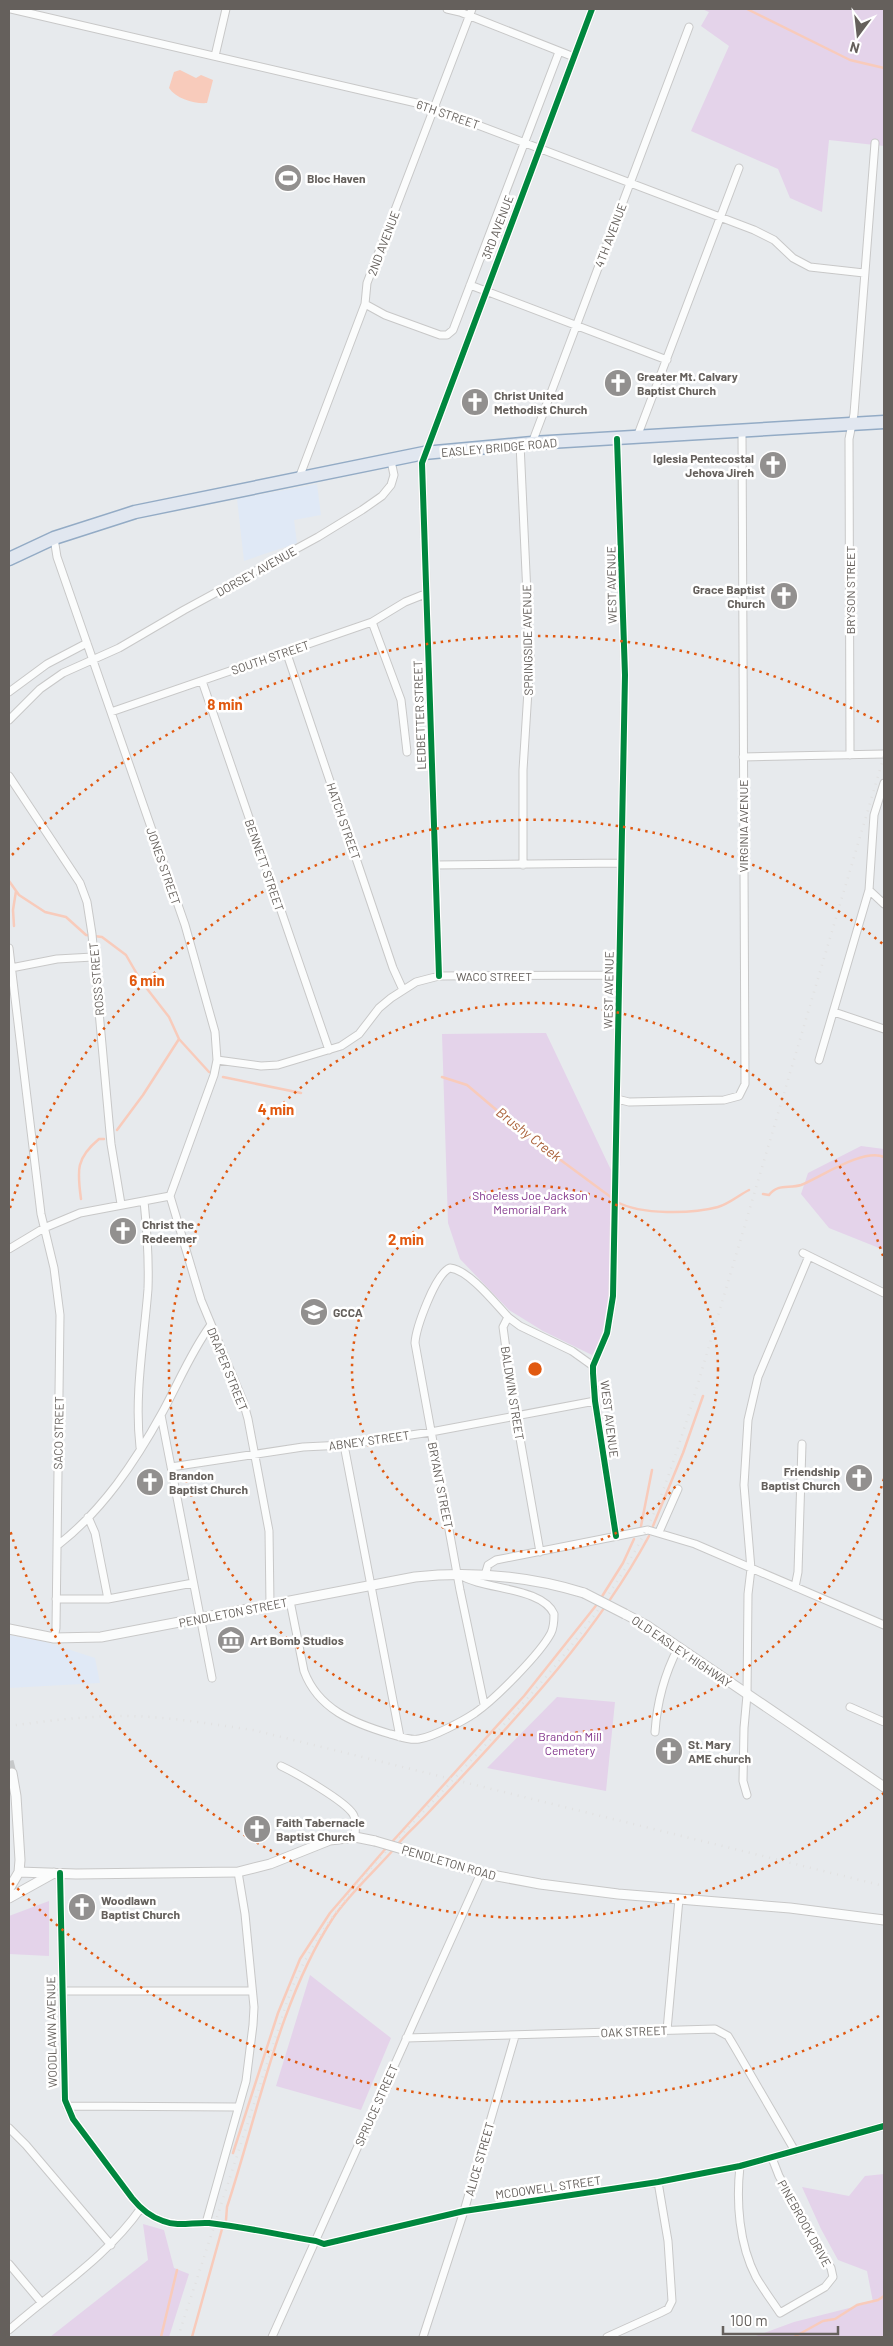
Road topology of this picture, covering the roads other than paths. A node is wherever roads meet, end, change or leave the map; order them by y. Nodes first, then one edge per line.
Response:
1 (11, 9) edge
2 (226, 9) edge
3 (447, 9) edge
4 (592, 9) edge
5 (471, 12) edge
6 (689, 27) dead end
7 (559, 52) junction
8 (216, 56) junction
9 (574, 57) junction
10 (434, 108) junction
11 (524, 142) junction
12 (875, 143) dead end
13 (540, 148) junction
14 (739, 168) dead end
15 (630, 182) junction
16 (721, 217) junction
17 (864, 273) junction
18 (470, 285) junction
19 (485, 291) junction
20 (365, 304) junction
21 (575, 326) junction
22 (667, 360) junction
23 (884, 422) edge
24 (851, 425) junction
25 (742, 432) junction
26 (637, 438) junction
27 (617, 439) junction
28 (526, 444) junction
29 (424, 454) junction
30 (391, 461) junction
31 (299, 478) junction
32 (54, 538) junction
33 (9, 559) edge
34 (425, 594) junction
35 (372, 622) junction
36 (87, 643) junction
37 (286, 651) junction
38 (93, 660) junction
39 (202, 680) junction
40 (9, 692) edge
41 (111, 712) junction
42 (9, 720) edge
43 (407, 752) dead end
44 (884, 754) edge
45 (850, 755) junction
46 (743, 757) junction
47 (9, 776) edge
48 (884, 783) edge
49 (621, 863) junction
50 (523, 864) junction
51 (436, 865) junction
52 (869, 890) junction
53 (884, 904) edge
54 (9, 948) edge
55 (93, 957) junction
56 (11, 968) junction
57 (620, 975) junction
58 (440, 976) junction
59 (11, 984) edge
60 (403, 990) junction
61 (834, 1012) junction
62 (884, 1029) edge
63 (329, 1050) junction
64 (217, 1060) junction
65 (819, 1060) dead end
66 (617, 1099) junction
67 (170, 1196) junction
68 (144, 1200) junction
69 (121, 1204) junction
70 (44, 1228) junction
71 (10, 1246) edge
72 (884, 1293) edge
73 (508, 1317) junction
74 (210, 1326) junction
75 (593, 1366) junction
76 (594, 1401) junction
77 (161, 1414) junction
78 (516, 1416) junction
79 (431, 1432) junction
80 (802, 1444) dead end
81 (344, 1445) junction
82 (140, 1447) junction
83 (254, 1455) junction
84 (171, 1467) junction
85 (678, 1489) dead end
86 (88, 1517) junction
87 (659, 1532) junction
88 (616, 1536) junction
89 (58, 1545) junction
90 (540, 1552) junction
91 (751, 1569) junction
92 (457, 1574) junction
93 (484, 1575) junction
94 (193, 1584) junction
95 (371, 1586) junction
96 (795, 1587) junction
97 (56, 1599) junction
98 (108, 1599) junction
99 (290, 1601) junction
100 (270, 1605) junction
101 (200, 1618) junction
102 (884, 1625) edge
103 (9, 1629) edge
104 (54, 1638) junction
105 (678, 1648) junction
106 (212, 1678) dead end
107 (747, 1694) junction
108 (484, 1704) junction
109 (850, 1707) dead end
110 (884, 1722) edge
111 (654, 1732) dead end
112 (400, 1737) junction
113 (281, 1766) dead end
114 (12, 1773) dead end
115 (884, 1787) edge
116 (747, 1795) dead end
117 (354, 1837) junction
118 (19, 1872) junction
119 (238, 1872) junction
120 (57, 1873) junction
121 (481, 1874) junction
122 (9, 1889) edge
123 (9, 1898) edge
124 (679, 1899) junction
125 (884, 1920) edge
126 (61, 1991) junction
127 (251, 1991) junction
128 (667, 2030) junction
129 (515, 2036) junction
130 (406, 2038) junction
131 (68, 2106) junction
132 (238, 2107) junction
133 (884, 2126) edge
134 (9, 2128) edge
135 (795, 2151) junction
136 (772, 2158) junction
137 (740, 2166) junction
138 (658, 2182) junction
139 (141, 2208) junction
140 (464, 2211) junction
141 (206, 2223) junction
142 (215, 2224) joint
143 (316, 2241) junction
144 (111, 2245) junction
145 (9, 2264) edge
146 (41, 2302) junction
147 (9, 2330) edge
148 (272, 2337) edge
149 (423, 2337) edge
150 (607, 2337) edge

1 - 8 street, 6TH STREET
2 - 8 street
3 - 5 street
4 - 9 street, 3RD AVENUE
5 - 7 street
5 - 10 street, 2ND AVENUE
6 - 15 street, 4TH AVENUE
7 - 9 street
7 - 11 street, 3RD AVENUE
8 - 10 street, 6TH STREET
9 - 13 street, 3RD AVENUE
10 - 11 street, 6TH STREET
10 - 20 street, 2ND AVENUE
11 - 13 street, 6TH STREET
11 - 18 street, 3RD AVENUE
12 - 17 street, BRYSON STREET
13 - 15 street, 6TH STREET
13 - 19 street, 3RD AVENUE
14 - 16 street
15 - 16 street, 6TH STREET
15 - 21 street, 4TH AVENUE
16 - 17 street, 6TH STREET
16 - 22 street
17 - 24 street, BRYSON STREET
18 - 19 street
18 - 20 street, 3RD AVENUE
19 - 21 street
19 - 29 street, 3RD AVENUE
20 - 31 street, 2ND AVENUE
21 - 22 street
21 - 28 street, 4TH AVENUE
22 - 26 street
23 - 24 highway, EASLEY BRIDGE ROAD
24 - 25 highway, EASLEY BRIDGE ROAD
24 - 45 street, BRYSON STREET
25 - 26 highway, EASLEY BRIDGE ROAD
25 - 46 street, VIRGINIA AVENUE
26 - 27 highway, EASLEY BRIDGE ROAD
27 - 28 highway, EASLEY BRIDGE ROAD
27 - 49 street, WEST AVENUE
28 - 29 highway, EASLEY BRIDGE ROAD
28 - 50 street, SPRINGSIDE AVENUE
29 - 30 highway, EASLEY BRIDGE ROAD
29 - 34 street, LEDBETTER STREET
30 - 31 highway, EASLEY BRIDGE ROAD
30 - 38 street, DORSEY AVENUE
31 - 32 highway, EASLEY BRIDGE ROAD
32 - 33 highway, EASLEY BRIDGE ROAD
32 - 36 street, JONES STREET
34 - 35 street, SOUTH STREET
34 - 51 street, LEDBETTER STREET
35 - 37 street, SOUTH STREET
35 - 43 street
36 - 38 street, JONES STREET
36 - 40 street
37 - 39 street, SOUTH STREET
37 - 60 street, HATCH STREET
38 - 41 street, JONES STREET
38 - 42 street, DORSEY AVENUE
39 - 41 street, SOUTH STREET
39 - 63 street, BENNETT STREET
41 - 64 street, JONES STREET
44 - 45 street
45 - 46 street
46 - 66 street, VIRGINIA AVENUE
47 - 55 street, ROSS STREET
48 - 52 street
49 - 50 street
49 - 57 street, WEST AVENUE
50 - 51 street
51 - 58 street, LEDBETTER STREET
52 - 53 street
52 - 61 street
54 - 56 street, SACO STREET
55 - 56 street
55 - 69 street, ROSS STREET
56 - 59 street, SACO STREET
57 - 58 street, WACO STREET
57 - 66 street, WEST AVENUE
58 - 60 street, WACO STREET
59 - 70 street, SACO STREET
60 - 63 street, WACO STREET
61 - 62 street
61 - 65 street
63 - 64 street, WACO STREET
64 - 67 street, JONES STREET
66 - 75 street, WEST AVENUE
67 - 68 street
67 - 74 street, DRAPER STREET
68 - 69 street
68 - 82 street
69 - 70 street
70 - 71 street
70 - 89 street, SACO STREET
72 - 91 street
73 - 75 street
73 - 78 street, BALDWIN STREET
73 - 79 street, BRYANT STREET
74 - 77 street
74 - 83 street, DRAPER STREET
75 - 76 street, WEST AVENUE
76 - 78 street, ABNEY STREET
76 - 88 street, WEST AVENUE
77 - 82 street
77 - 84 street
78 - 79 street, ABNEY STREET
78 - 90 street, BALDWIN STREET
79 - 81 street, ABNEY STREET
79 - 92 street, BRYANT STREET
80 - 96 street
81 - 83 street, ABNEY STREET
81 - 95 street
82 - 86 street
83 - 84 street, ABNEY STREET
83 - 100 street, DRAPER STREET
84 - 94 street
85 - 87 street
86 - 89 street
86 - 98 street
87 - 88 street
87 - 91 street
88 - 90 street
89 - 97 street, SACO STREET
90 - 93 street
91 - 96 street
91 - 107 street
92 - 93 street, OLD EASLEY HIGHWAY
92 - 95 street, PENDLETON STREET
92 - 108 street, BRYANT STREET
92 - 108 street
93 - 105 street, OLD EASLEY HIGHWAY, bridge
94 - 98 street
94 - 101 street
95 - 99 street, PENDLETON STREET
95 - 112 street
96 - 102 street
97 - 98 street
97 - 104 street, SACO STREET
99 - 100 street, PENDLETON STREET
99 - 112 street
100 - 101 street, PENDLETON STREET
101 - 104 street, PENDLETON STREET
101 - 106 street
103 - 104 street, PENDLETON STREET
105 - 107 street, OLD EASLEY HIGHWAY
105 - 111 street
107 - 115 street, OLD EASLEY HIGHWAY
107 - 116 street
108 - 112 street
109 - 110 street
113 - 117 street
114 - 118 street
117 - 119 street, PENDLETON ROAD
117 - 121 street, PENDLETON ROAD, bridge
118 - 120 street, PENDLETON ROAD
118 - 122 street
119 - 120 street, PENDLETON ROAD
119 - 127 street
120 - 123 street
120 - 126 street, WOODLAWN AVENUE
121 - 124 street, PENDLETON ROAD
121 - 130 street, SPRUCE STREET
124 - 125 street, PENDLETON ROAD
124 - 128 street
126 - 127 street
126 - 131 street, WOODLAWN AVENUE
127 - 132 street
128 - 129 street, OAK STREET
128 - 135 street, OAK STREET
129 - 130 street, OAK STREET
129 - 140 street, ALICE STREET
130 - 143 street, SPRUCE STREET
131 - 132 street
131 - 139 street, WOODLAWN AVENUE
132 - 141 street
133 - 135 street, MCDOWELL STREET
134 - 144 street
135 - 136 street, MCDOWELL STREET
136 - 137 street, MCDOWELL STREET
136 - 137 street, PINEBROOK DRIVE
137 - 138 street, MCDOWELL STREET
138 - 140 street, MCDOWELL STREET
138 - 150 street
139 - 141 street, WOODLAWN AVENUE
139 - 144 street
140 - 143 street, MCDOWELL STREET
140 - 149 street, ALICE STREET
141 - 142 street, WOODLAWN AVENUE
142 - 143 street, MCDOWELL STREET
143 - 148 street, SPRUCE STREET
144 - 146 street
145 - 146 street
146 - 147 street

